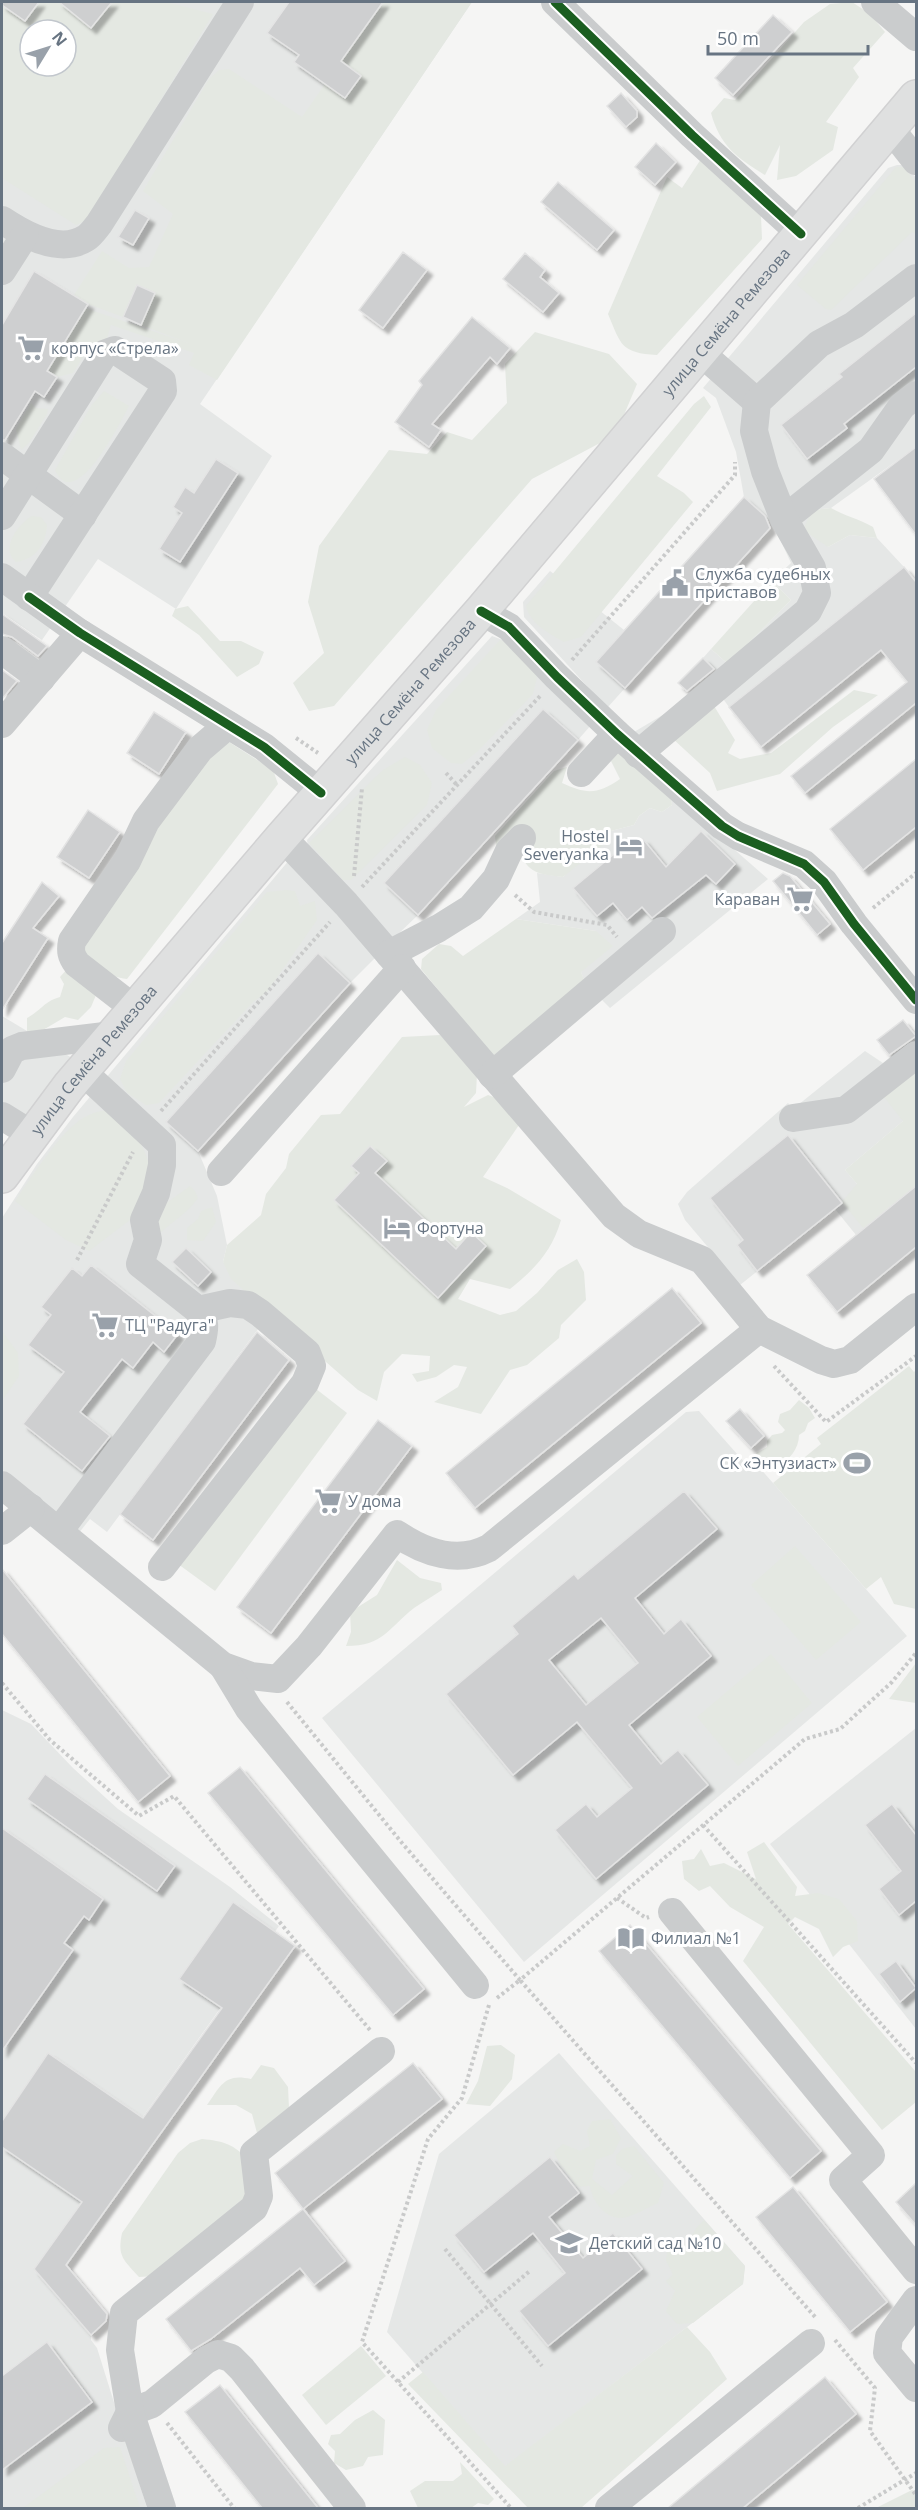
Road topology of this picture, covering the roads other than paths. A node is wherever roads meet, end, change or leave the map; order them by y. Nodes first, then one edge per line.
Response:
1 (240, 2) edge
2 (555, 2) edge
3 (875, 2) edge
4 (905, 20) edge
5 (916, 97) edge
6 (890, 128) junction
7 (916, 160) edge
8 (13, 227) edge
9 (801, 234) junction
10 (2, 271) edge
11 (916, 278) edge
12 (700, 353) junction
13 (916, 395) edge
14 (757, 402) junction
15 (2, 456) edge
16 (12, 492) edge
17 (83, 515) junction
18 (784, 519) junction
19 (2, 576) edge
20 (29, 597) junction
21 (481, 611) junction
22 (80, 633) junction
23 (2, 650) edge
24 (41, 679) junction
25 (2, 724) edge
26 (228, 724) junction
27 (617, 734) junction
28 (638, 754) junction
29 (581, 773) dead end
30 (321, 793) junction
31 (282, 837) junction
32 (522, 838) dead end
33 (662, 931) dead end
34 (396, 961) junction
35 (916, 1000) edge
36 (135, 1009) junction
37 (113, 1035) junction
38 (916, 1055) edge
39 (2, 1069) edge
40 (82, 1071) junction
41 (492, 1075) junction
42 (2, 1116) edge
43 (793, 1118) dead end
44 (31, 1134) junction
45 (221, 1172) dead end
46 (2, 1176) edge
47 (916, 1306) edge
48 (198, 1310) junction
49 (759, 1329) junction
50 (2, 1485) edge
51 (31, 1508) junction
52 (58, 1530) junction
53 (2, 1532) edge
54 (162, 1567) dead end
55 (223, 1666) junction
56 (672, 1912) road end
57 (475, 1985) dead end
58 (376, 2041) road end
59 (916, 2270) edge
60 (916, 2300) edge
61 (820, 2333) road end
62 (916, 2388) edge
63 (135, 2415) junction
64 (162, 2508) edge
65 (352, 2508) edge
66 (609, 2508) edge

1 - 8 street
2 - 9 street
3 - 4 street
5 - 6 main road, улица Семёна Ремезова
6 - 7 street
6 - 9 main road, улица Семёна Ремезова
8 - 10 street
9 - 12 main road, улица Семёна Ремезова
11 - 14 street
12 - 14 street
12 - 21 main road, улица Семёна Ремезова
13 - 18 street
14 - 18 street
15 - 16 street
16 - 17 street
16 - 17 street
17 - 20 street
18 - 28 street
19 - 20 street
20 - 22 street
21 - 27 street
21 - 30 main road, улица Семёна Ремезова
22 - 24 street
22 - 26 street
23 - 24 street
24 - 25 street
26 - 30 street
26 - 36 street
27 - 28 street
27 - 29 street
28 - 35 street
30 - 31 main road, улица Семёна Ремезова
31 - 34 street
31 - 36 main road, улица Семёна Ремезова
32 - 34 street
33 - 41 street
34 - 41 street
34 - 45 street
36 - 37 main road, улица Семёна Ремезова
37 - 39 street
37 - 40 main road, улица Семёна Ремезова
38 - 43 street
40 - 44 main road, улица Семёна Ремезова
40 - 48 street
41 - 49 street
42 - 44 street
44 - 46 main road, улица Семёна Ремезова
47 - 49 street
48 - 52 street
48 - 54 street
49 - 55 street
50 - 51 street
51 - 52 street
51 - 53 street
52 - 55 street
55 - 57 street
56 - 59 street
58 - 63 street
60 - 62 street
61 - 66 street
63 - 64 street
63 - 65 street

